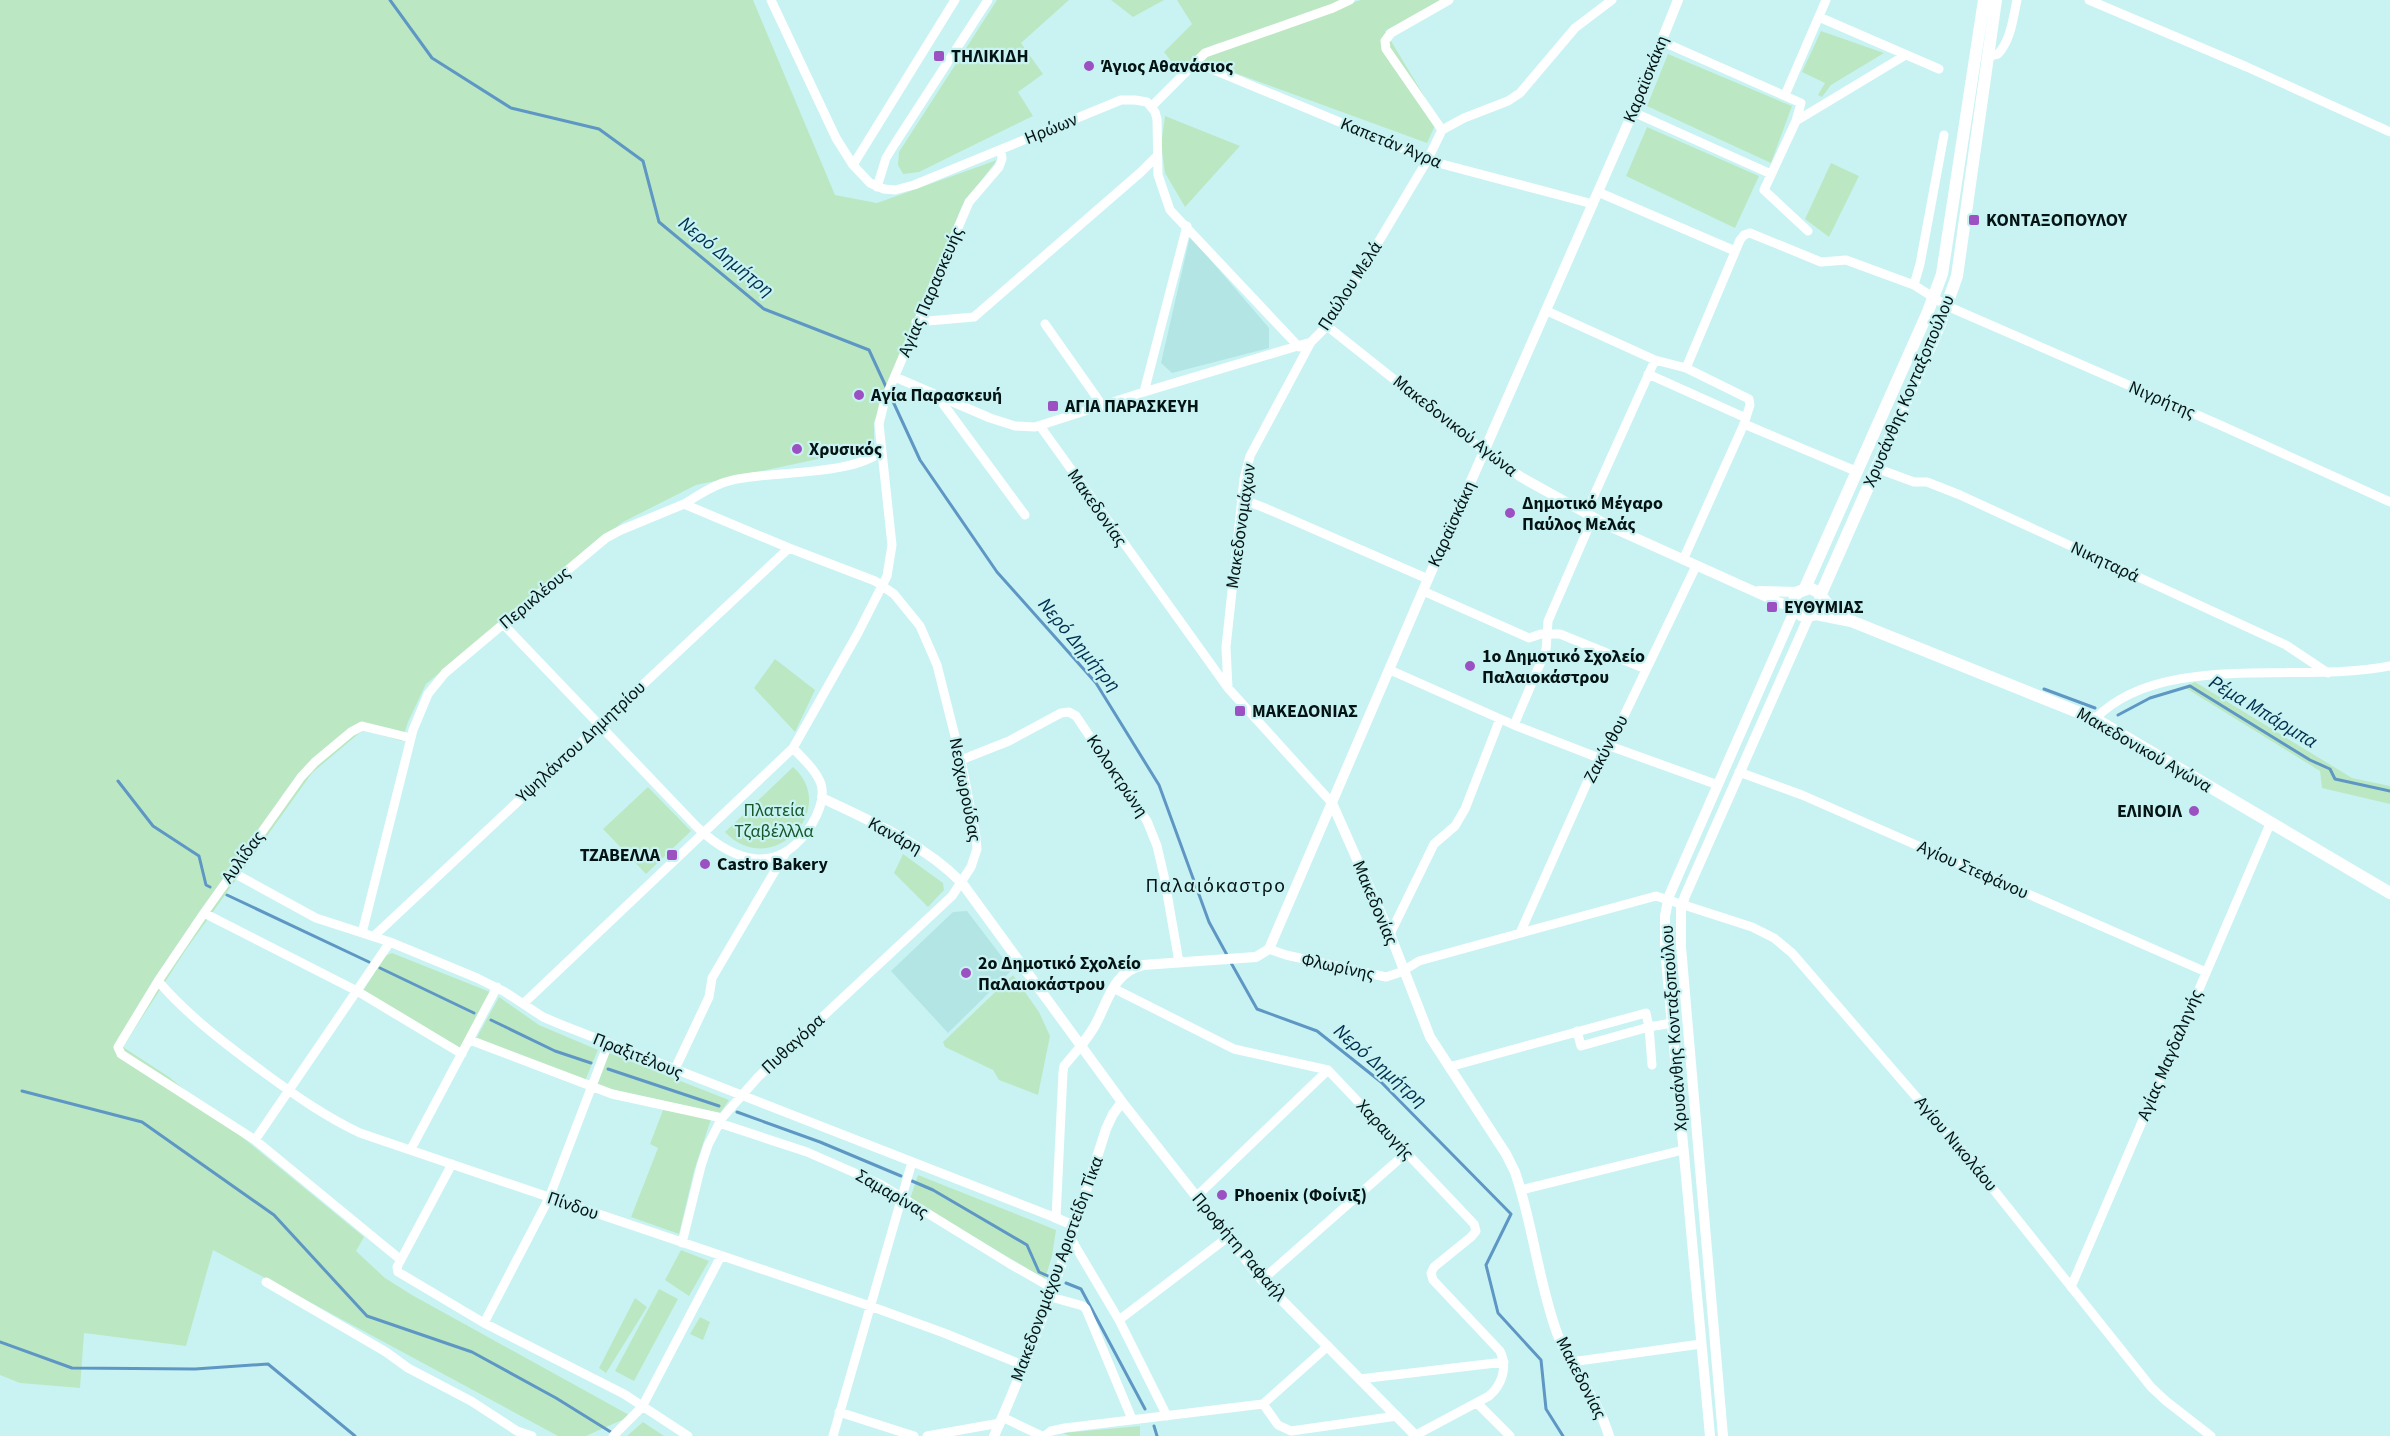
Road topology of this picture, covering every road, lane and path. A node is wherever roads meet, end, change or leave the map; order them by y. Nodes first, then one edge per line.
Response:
1 (771, 0) edge
2 (955, 0) edge
3 (988, 0) edge
4 (1350, 0) edge
5 (1449, 0) edge
6 (1593, 0) edge
7 (1612, 0) edge
8 (1678, 0) edge
9 (1826, 0) edge
10 (1984, 0) edge
11 (1996, 0) edge
12 (2017, 0) edge
13 (2089, 0) edge
14 (1599, 9) junction
15 (1819, 17) junction
16 (1661, 41) junction
17 (1904, 56) junction
18 (1989, 56) junction
19 (1195, 63) junction
20 (1938, 69) dead end
21 (1785, 94) junction
22 (1152, 106) junction
23 (1633, 112) junction
24 (1796, 122) junction
25 (1442, 130) junction
26 (2390, 132) edge
27 (1944, 135) dead end
28 (1001, 150) junction
29 (1157, 156) junction
30 (1428, 159) junction
31 (853, 165) junction
32 (1771, 174) junction
33 (876, 187) junction
34 (1598, 192) junction
35 (1593, 204) junction
36 (1187, 226) junction
37 (1808, 231) dead end
38 (1735, 252) junction
39 (1914, 285) junction
40 (1934, 298) junction
41 (1947, 306) junction
42 (1547, 311) junction
43 (916, 322) junction
44 (1045, 324) dead end
45 (1327, 326) junction
46 (1311, 342) junction
47 (1299, 346) junction
48 (1655, 360) junction
49 (1686, 368) junction
50 (1648, 374) junction
51 (895, 377) junction
52 (1144, 392) junction
53 (937, 395) junction
54 (1102, 405) junction
55 (1745, 421) junction
56 (1040, 426) junction
57 (882, 451) junction
58 (1484, 451) junction
59 (1876, 468) junction
60 (1858, 472) junction
61 (1241, 499) junction
62 (2390, 502) edge
63 (684, 504) junction
64 (1025, 515) dead end
65 (1589, 515) junction
66 (789, 548) junction
67 (1683, 560) junction
68 (1696, 566) junction
69 (1428, 579) junction
70 (883, 585) junction
71 (1802, 590) junction
72 (1423, 591) junction
73 (1753, 591) junction
74 (1821, 597) junction
75 (1795, 607) junction
76 (1813, 615) junction
77 (1851, 621) junction
78 (504, 625) junction
79 (1548, 634) junction
80 (2390, 666) edge
81 (1390, 669) junction
82 (1646, 669) junction
83 (2328, 673) junction
84 (1228, 688) junction
85 (1500, 719) junction
86 (2095, 719) junction
87 (599, 724) junction
88 (1514, 725) junction
89 (411, 738) junction
90 (1607, 746) junction
91 (793, 748) junction
92 (1599, 758) junction
93 (961, 760) junction
94 (1739, 772) junction
95 (1718, 786) junction
96 (822, 798) junction
97 (1332, 803) junction
98 (2270, 824) junction
99 (703, 833) junction
100 (786, 852) junction
101 (232, 872) junction
102 (962, 883) junction
103 (2390, 893) edge
104 (1668, 899) junction
105 (1682, 904) junction
106 (204, 913) junction
107 (362, 933) junction
108 (1520, 933) junction
109 (1390, 934) junction
110 (374, 936) junction
111 (390, 942) junction
112 (1269, 949) junction
113 (1179, 962) junction
114 (1403, 971) junction
115 (2206, 972) junction
116 (158, 981) junction
117 (497, 987) junction
118 (1113, 988) junction
119 (357, 991) junction
120 (523, 1004) junction
121 (1672, 1023) junction
122 (1649, 1028) junction
123 (1577, 1032) junction
124 (470, 1040) junction
125 (608, 1044) junction
126 (1080, 1047) junction
127 (462, 1054) junction
128 (1652, 1065) dead end
129 (1449, 1067) junction
130 (1328, 1070) junction
131 (674, 1071) junction
132 (591, 1087) junction
133 (290, 1091) junction
134 (739, 1096) junction
135 (1122, 1102) junction
136 (720, 1120) junction
137 (255, 1140) junction
138 (411, 1149) junction
139 (1683, 1150) junction
140 (1406, 1153) junction
141 (912, 1162) junction
142 (452, 1164) junction
143 (1521, 1190) junction
144 (1197, 1196) junction
145 (902, 1197) junction
146 (549, 1198) junction
147 (1056, 1218) junction
148 (1075, 1226) junction
149 (1228, 1236) junction
150 (1071, 1239) junction
151 (682, 1243) junction
152 (721, 1256) junction
153 (401, 1260) junction
154 (1262, 1281) junction
155 (266, 1282) dead end
156 (2071, 1287) junction
157 (1052, 1293) junction
158 (870, 1306) junction
159 (1119, 1320) junction
160 (484, 1323) junction
161 (1701, 1344) junction
162 (1328, 1346) junction
163 (1504, 1362) junction
164 (1571, 1362) junction
165 (1025, 1366) junction
166 (1360, 1379) junction
167 (1477, 1403) junction
168 (1263, 1404) junction
169 (642, 1407) junction
170 (839, 1412) junction
171 (1167, 1416) junction
172 (1397, 1416) junction
173 (1132, 1419) junction
174 (1001, 1420) junction
175 (532, 1436) edge
176 (614, 1436) edge
177 (688, 1436) edge
178 (833, 1436) edge
179 (914, 1436) edge
180 (927, 1436) edge
181 (994, 1436) edge
182 (1043, 1436) edge
183 (1415, 1436) edge
184 (1510, 1436) edge
185 (1609, 1436) edge
186 (1710, 1436) edge
187 (1723, 1436) edge
188 (2211, 1436) edge

1 - 31 street
2 - 31 street
3 - 33 street
4 - 19 street
5 - 25 street
6 - 14 street
7 - 14 street
8 - 16 street, Καραϊσκάκη
9 - 15 street
10 - 40 main road, Χρυσάνθης Κονταξοπούλου
11 - 18 main road, Χρυσάνθης Κονταξοπούλου
12 - 18 street
13 - 26 street
14 - 25 street
15 - 17 street
15 - 21 street
16 - 21 street
16 - 23 street, Καραϊσκάκη
17 - 20 street
17 - 24 street
18 - 41 main road, Χρυσάνθης Κονταξοπούλου
19 - 22 street
19 - 30 street, Καπετάν Άγρα
21 - 24 street
22 - 28 street, Ηρώων
22 - 29 street
23 - 32 street
23 - 34 street, Καραϊσκάκη
24 - 32 street
25 - 30 street, Παύλου Μελά
27 - 39 street
28 - 33 street, Ηρώων
28 - 43 street, Αγίας Παρασκευής
29 - 36 street
29 - 43 street
30 - 35 street, Καπετάν Άγρα
30 - 45 street, Παύλου Μελά
31 - 33 street
32 - 37 street
34 - 35 street, Καραϊσκάκη
34 - 38 street
35 - 42 street, Καραϊσκάκη
36 - 47 street
36 - 52 street
38 - 39 street, Νιγρήτης
38 - 49 street
39 - 40 street, Νιγρήτης
40 - 41 street, Νιγρήτης
40 - 60 main road, Χρυσάνθης Κονταξοπούλου
41 - 59 main road, Χρυσάνθης Κονταξοπούλου
41 - 62 street, Νιγρήτης
42 - 48 street
42 - 58 street, Καραϊσκάκη
43 - 51 street, Αγίας Παρασκευής
44 - 54 street
45 - 46 street, Παύλου Μελά
45 - 58 street, Μακεδονικού Αγώνα
46 - 47 street, Παύλου Μελά
46 - 61 street, Μακεδονομάχων
47 - 52 street, Παύλου Μελά
48 - 49 street
48 - 50 street
49 - 55 street
50 - 55 street
50 - 65 street
51 - 53 street, Παύλου Μελά
51 - 57 street, Αγίας Παρασκευής
52 - 54 street, Παύλου Μελά
53 - 56 street, Παύλου Μελά
53 - 64 street
54 - 56 street, Παύλου Μελά
55 - 60 street
55 - 67 street
56 - 84 street, Μακεδονίας
57 - 63 street, Περικλέους
57 - 70 street, Αγίας Παρασκευής
58 - 65 street, Μακεδονικού Αγώνα
58 - 69 street, Καραϊσκάκη
59 - 74 main road, Χρυσάνθης Κονταξοπούλου
59 - 83 street, Νικηταρά
60 - 71 main road, Χρυσάνθης Κονταξοπούλου
61 - 69 street
61 - 84 street, Μακεδονομάχων
63 - 66 street
63 - 78 street, Περικλέους
65 - 67 street, Μακεδονικού Αγώνα
65 - 79 street
66 - 70 street
66 - 87 street, Υψηλάντου Δημητρίου
67 - 68 street, Μακεδονικού Αγώνα
68 - 73 street, Μακεδονικού Αγώνα
68 - 82 street, Ζακύνθου
69 - 72 street, Καραϊσκάκη
70 - 91 street, Αγίας Παρασκευής
70 - 93 street, Νεοχωρούδας
71 - 73 street, Μακεδονικού Αγώνα
71 - 74 main road
71 - 75 main road
72 - 79 street
72 - 81 street, Καραϊσκάκη
73 - 75 street, Μακεδονικού Αγώνα
74 - 76 main road
74 - 77 main road
75 - 76 main road
75 - 95 street, Χρυσάνθης Κονταξοπούλου
76 - 77 main road
76 - 94 street, Χρυσάνθης Κονταξοπούλου
77 - 86 main road, Μακεδονικού Αγώνα
78 - 87 street
78 - 89 street, Περικλέους
79 - 82 street
79 - 88 street
80 - 83 street
81 - 85 street
81 - 97 street, Καραϊσκάκη
82 - 90 street, Ζακύνθου
83 - 86 street
84 - 97 street, Μακεδονίας
85 - 88 street
85 - 109 street
86 - 98 main road, Μακεδονικού Αγώνα
87 - 99 street
87 - 110 street, Υψηλάντου Δημητρίου
88 - 92 street
89 - 101 street, Αυλίδας
89 - 107 street, Περικλέους
90 - 92 street, Ζακύνθου
90 - 95 street
91 - 96 street
91 - 99 street, Αγίας Παρασκευής
92 - 108 street, Ζακύνθου
93 - 102 street, Νεοχωρούδας
93 - 113 street, Κολοκτρώνη
94 - 105 street, Χρυσάνθης Κονταξοπούλου
94 - 115 street, Αγίου Στεφάνου
95 - 104 street, Χρυσάνθης Κονταξοπούλου
96 - 100 street
96 - 102 street, Κανάρη
97 - 109 street, Μακεδονίας
97 - 112 street, Καραϊσκάκη
98 - 103 main road, Μακεδονικού Αγώνα
98 - 115 street, Αγίας Μαγδαληνής
99 - 100 street
99 - 120 street, Αγίας Παρασκευής
100 - 131 street
101 - 106 street, Αυλίδας
101 - 107 street, Πραξιτέλους
102 - 126 street
102 - 134 street, Πυθαγόρα
104 - 105 street, Αγίου Νικολάου
104 - 108 street, Φλωρίνης
104 - 121 street, Χρυσάνθης Κονταξοπούλου
105 - 156 street, Αγίου Νικολάου
105 - 187 street, Χρυσάνθης Κονταξοπούλου
106 - 116 street, Αυλίδας
106 - 119 street
107 - 110 street, Πραξιτέλους
108 - 114 street, Φλωρίνης
109 - 114 street, Μακεδονίας
110 - 111 street, Πραξιτέλους
111 - 117 street, Πραξιτέλους
111 - 119 street
112 - 113 street
112 - 114 street, Φλωρίνης
113 - 118 street
114 - 129 street, Μακεδονίας
115 - 156 street, Αγίας Μαγδαληνής
116 - 133 street, Πίνδου
116 - 137 street, Αυλίδας
117 - 120 street, Πραξιτέλους
117 - 124 street
118 - 126 street
118 - 130 street
119 - 127 street
119 - 133 street
120 - 125 street, Πραξιτέλους
121 - 122 street
121 - 139 street, Χρυσάνθης Κονταξοπούλου
122 - 123 street
122 - 123 street
122 - 128 street
123 - 129 street
124 - 127 street
124 - 132 street, Σαμαρίνας
125 - 131 street, Πραξιτέλους
125 - 132 street
126 - 135 street
126 - 147 street
127 - 138 street
129 - 143 street, Μακεδονίας
130 - 140 street, Χαραυγής
130 - 144 street
131 - 134 street, Πραξιτέλους
132 - 136 street, Σαμαρίνας
132 - 146 street
133 - 137 street
133 - 138 street, Πίνδου
134 - 136 street, Πυθαγόρα
134 - 141 street, Πραξιτέλους
135 - 144 street, Προφήτη Ραφαήλ
135 - 148 street, Μακεδονομάχου Αριστείδη Τίκα
136 - 145 street, Σαμαρίνας
136 - 151 street, Πυθαγόρα
137 - 153 street
138 - 142 street, Πίνδου
139 - 143 street
139 - 161 street, Χρυσάνθης Κονταξοπούλου
140 - 154 street
140 - 163 street, Χαραυγής
141 - 145 street
141 - 147 street, Πραξιτέλους
142 - 146 street, Πίνδου
142 - 153 street
143 - 164 street, Μακεδονίας
144 - 149 street, Προφήτη Ραφαήλ
145 - 157 street, Σαμαρίνας
145 - 158 street
146 - 151 street, Πίνδου
146 - 160 street
147 - 148 street
148 - 150 street, Μακεδονομάχου Αριστείδη Τίκα
149 - 154 street, Προφήτη Ραφαήλ
149 - 159 street
150 - 157 street, Μακεδονομάχου Αριστείδη Τίκα
150 - 159 street
151 - 152 street, Πίνδου
152 - 158 street, Πίνδου
152 - 169 street
153 - 160 street
154 - 162 street, Προφήτη Ραφαήλ
155 - 175 street
156 - 188 street, Αγίου Νικολάου
157 - 165 street, Μακεδονομάχου Αριστείδη Τίκα
157 - 173 street, Σαμαρίνας
158 - 165 street, Πίνδου
158 - 170 street
159 - 171 street
160 - 169 street
161 - 164 street
161 - 186 street, Χρυσάνθης Κονταξοπούλου
162 - 166 street, Προφήτη Ραφαήλ
162 - 168 street
163 - 166 street
163 - 167 street
164 - 185 street, Μακεδονίας
165 - 174 street, Μακεδονομάχου Αριστείδη Τίκα
166 - 172 street, Προφήτη Ραφαήλ
167 - 183 street
167 - 184 street
168 - 171 street
168 - 172 street
169 - 176 street
169 - 177 street
170 - 178 street
170 - 179 street
171 - 173 street
172 - 183 street, Προφήτη Ραφαήλ
173 - 182 street
174 - 180 street
174 - 181 street, Μακεδονομάχου Αριστείδη Τίκα
174 - 182 street

